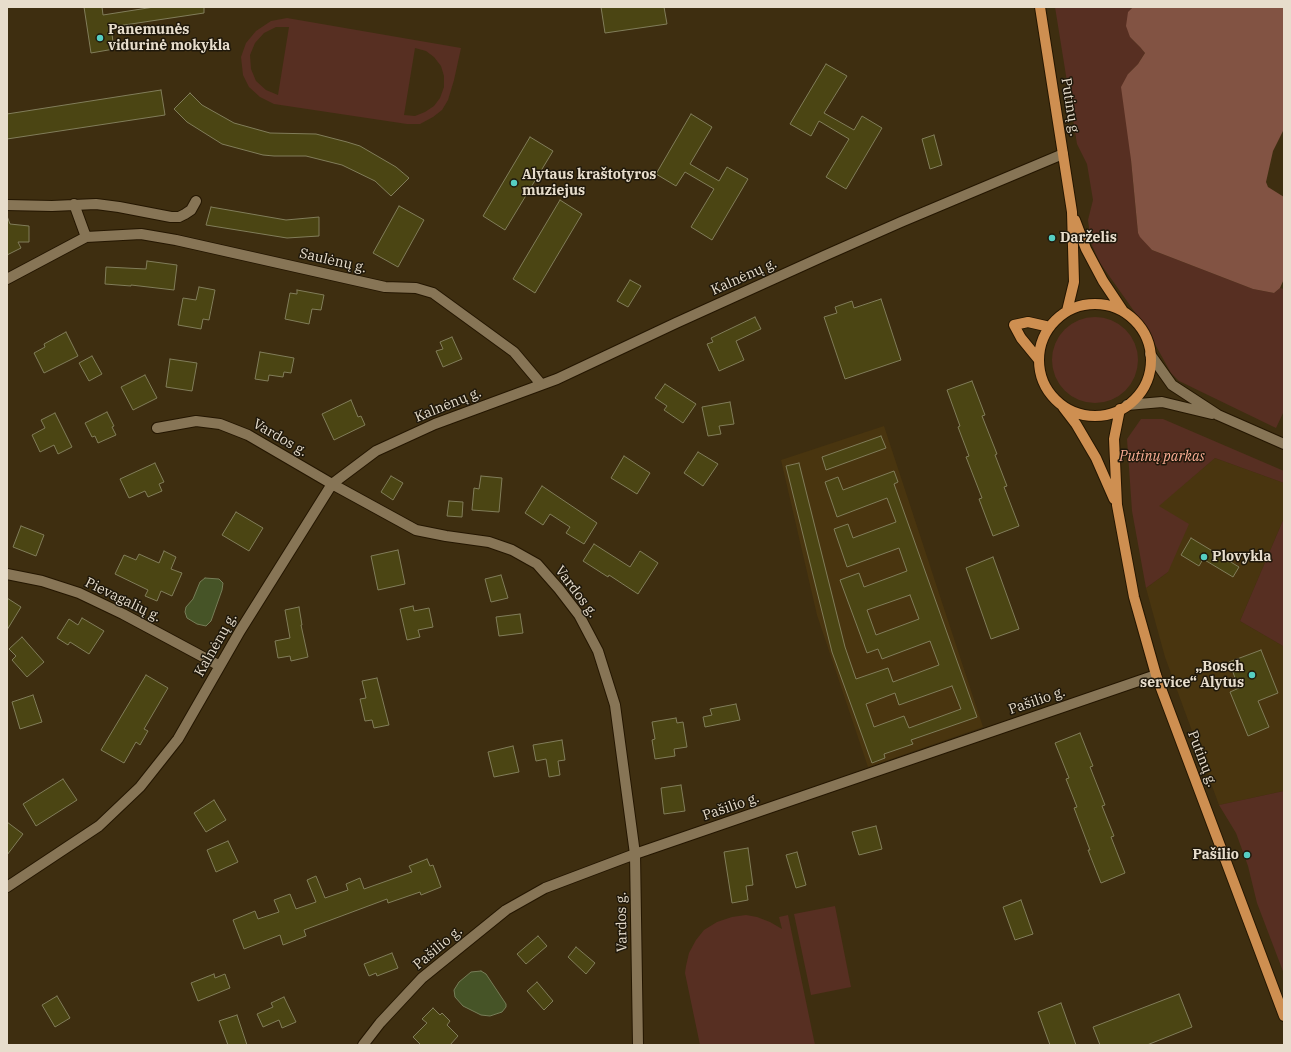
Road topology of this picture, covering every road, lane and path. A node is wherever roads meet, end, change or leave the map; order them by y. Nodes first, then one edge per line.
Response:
1 (1040, 7) edge
2 (1063, 154) junction
3 (196, 201) dead end
4 (74, 204) junction
5 (7, 205) edge
6 (1072, 212) junction
7 (86, 237) junction
8 (7, 279) edge
9 (1068, 311) junction
10 (1124, 312) junction
11 (1050, 327) junction
12 (1150, 354) junction
13 (1039, 360) junction
14 (541, 384) junction
15 (1058, 402) junction
16 (1123, 407) junction
17 (1218, 415) junction
18 (157, 428) dead end
19 (1284, 444) edge
20 (332, 484) junction
21 (1117, 505) junction
22 (7, 574) edge
23 (220, 666) junction
24 (1156, 675) junction
25 (635, 854) junction
26 (7, 887) edge
27 (1284, 1016) edge
28 (363, 1045) edge
29 (638, 1045) edge

1 - 2 main road, Putinų g.
2 - 6 main road, Putinų g.
2 - 14 street, Kalnėnų g.
3 - 4 street
4 - 5 street
4 - 7 street
6 - 9 main road, Putinų g.
6 - 10 main road, Putinų g.
7 - 8 street, Saulėnų g.
7 - 14 street, Saulėnų g.
9 - 10 main road
9 - 11 main road
10 - 12 main road
11 - 13 main road
11 - 13 main road
12 - 16 main road
12 - 17 street
13 - 15 main road
14 - 20 street, Kalnėnų g.
15 - 16 main road
15 - 21 main road, Putinų g.
16 - 17 street
16 - 21 main road, Putinų g.
17 - 19 street
18 - 20 street, Vardos g.
20 - 23 street, Kalnėnų g.
20 - 25 street, Vardos g.
21 - 24 main road, Putinų g.
22 - 23 street, Pievagalių g.
23 - 26 street, Kalnėnų g.
24 - 25 street, Pašilio g.
24 - 27 main road, Putinų g.
25 - 28 street, Pašilio g.
25 - 29 street, Vardos g.

